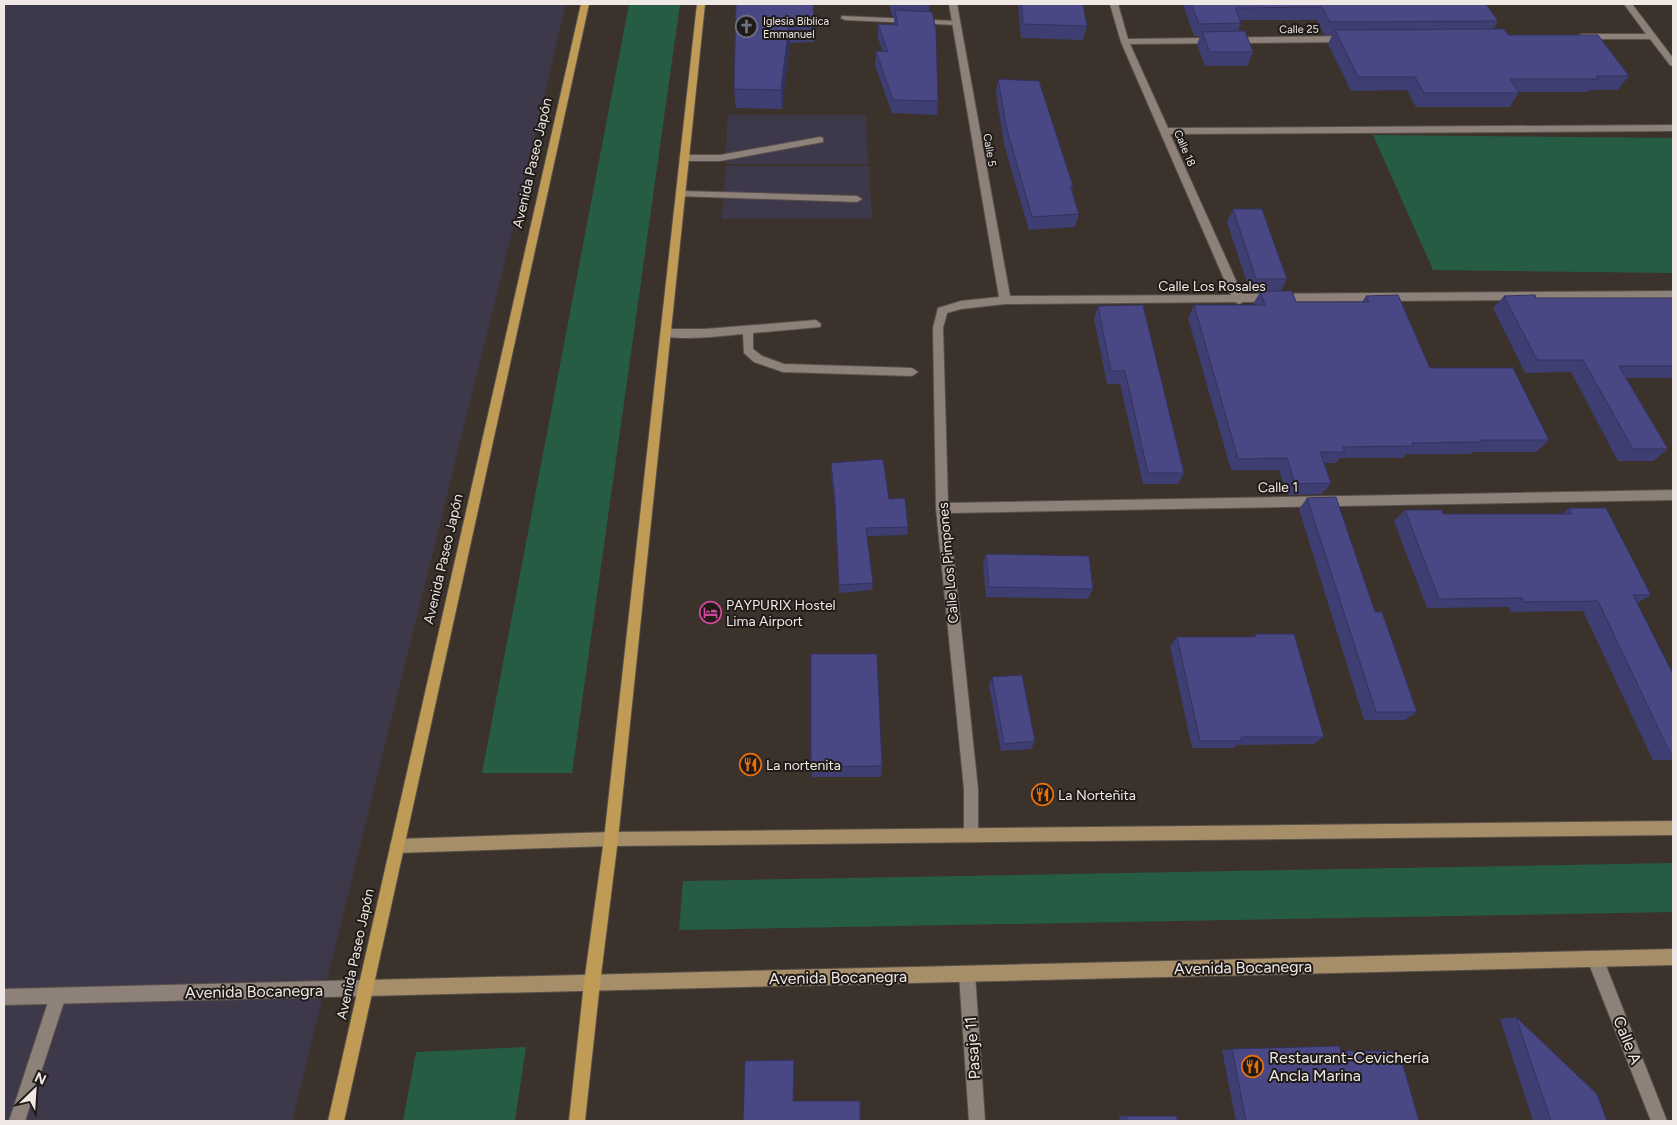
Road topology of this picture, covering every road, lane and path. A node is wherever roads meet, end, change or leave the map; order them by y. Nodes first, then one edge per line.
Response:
1 (585, 4) edge
2 (702, 4) edge
3 (953, 4) edge
4 (1114, 4) edge
5 (1628, 4) edge
6 (845, 18) dead end
7 (956, 23) junction
8 (1653, 36) junction
9 (1573, 37) edge
10 (1354, 39) edge
11 (1125, 42) junction
12 (1673, 63) edge
13 (1673, 128) edge
14 (1166, 131) junction
15 (820, 140) dead end
16 (684, 158) junction
17 (681, 194) junction
18 (857, 199) dead end
19 (1673, 295) edge
20 (1005, 300) junction
21 (1239, 300) junction
22 (961, 305) joint
23 (816, 324) dead end
24 (748, 329) junction
25 (666, 333) junction
26 (912, 372) dead end
27 (1673, 495) edge
28 (942, 508) junction
29 (1673, 828) edge
30 (971, 835) junction
31 (611, 839) junction
32 (397, 846) junction
33 (1673, 957) edge
34 (1595, 959) junction
35 (967, 974) junction
36 (592, 983) junction
37 (366, 988) junction
38 (58, 996) junction
39 (4, 997) edge
40 (17, 1121) edge
41 (336, 1121) edge
42 (577, 1121) edge
43 (977, 1121) edge
44 (1659, 1121) edge

1 - 32 main road, Avenida Paseo Japón
2 - 16 main road
3 - 7 street, Calle 5
4 - 11 street, Calle 18
5 - 8 street
6 - 7 street
7 - 20 street, Calle 5
8 - 9 street
8 - 12 street
10 - 11 street, Calle 25
11 - 14 street, Calle 18
13 - 14 street
14 - 21 street, Calle 18
15 - 16 street
16 - 17 main road
17 - 18 street
17 - 25 main road
19 - 21 street, Calle Los Rosales
20 - 21 street, Calle Los Rosales
20 - 22 street, Calle Los Rosales
22 - 28 street, Calle Los Pimpones
23 - 24 street
24 - 25 street
24 - 26 street
25 - 31 main road
27 - 28 street, Calle 1
28 - 30 street, Calle Los Pimpones
29 - 30 main road
30 - 31 main road
31 - 32 main road
31 - 36 main road
32 - 37 main road, Avenida Paseo Japón
33 - 34 main road, Avenida Bocanegra
34 - 35 main road, Avenida Bocanegra
34 - 44 street, Calle A
35 - 36 main road, Avenida Bocanegra
35 - 43 street, Pasaje 11
36 - 37 main road, Avenida Bocanegra
36 - 42 main road
37 - 38 street, Avenida Bocanegra
37 - 41 main road, Avenida Paseo Japón
38 - 39 street, Avenida Bocanegra
38 - 40 street

